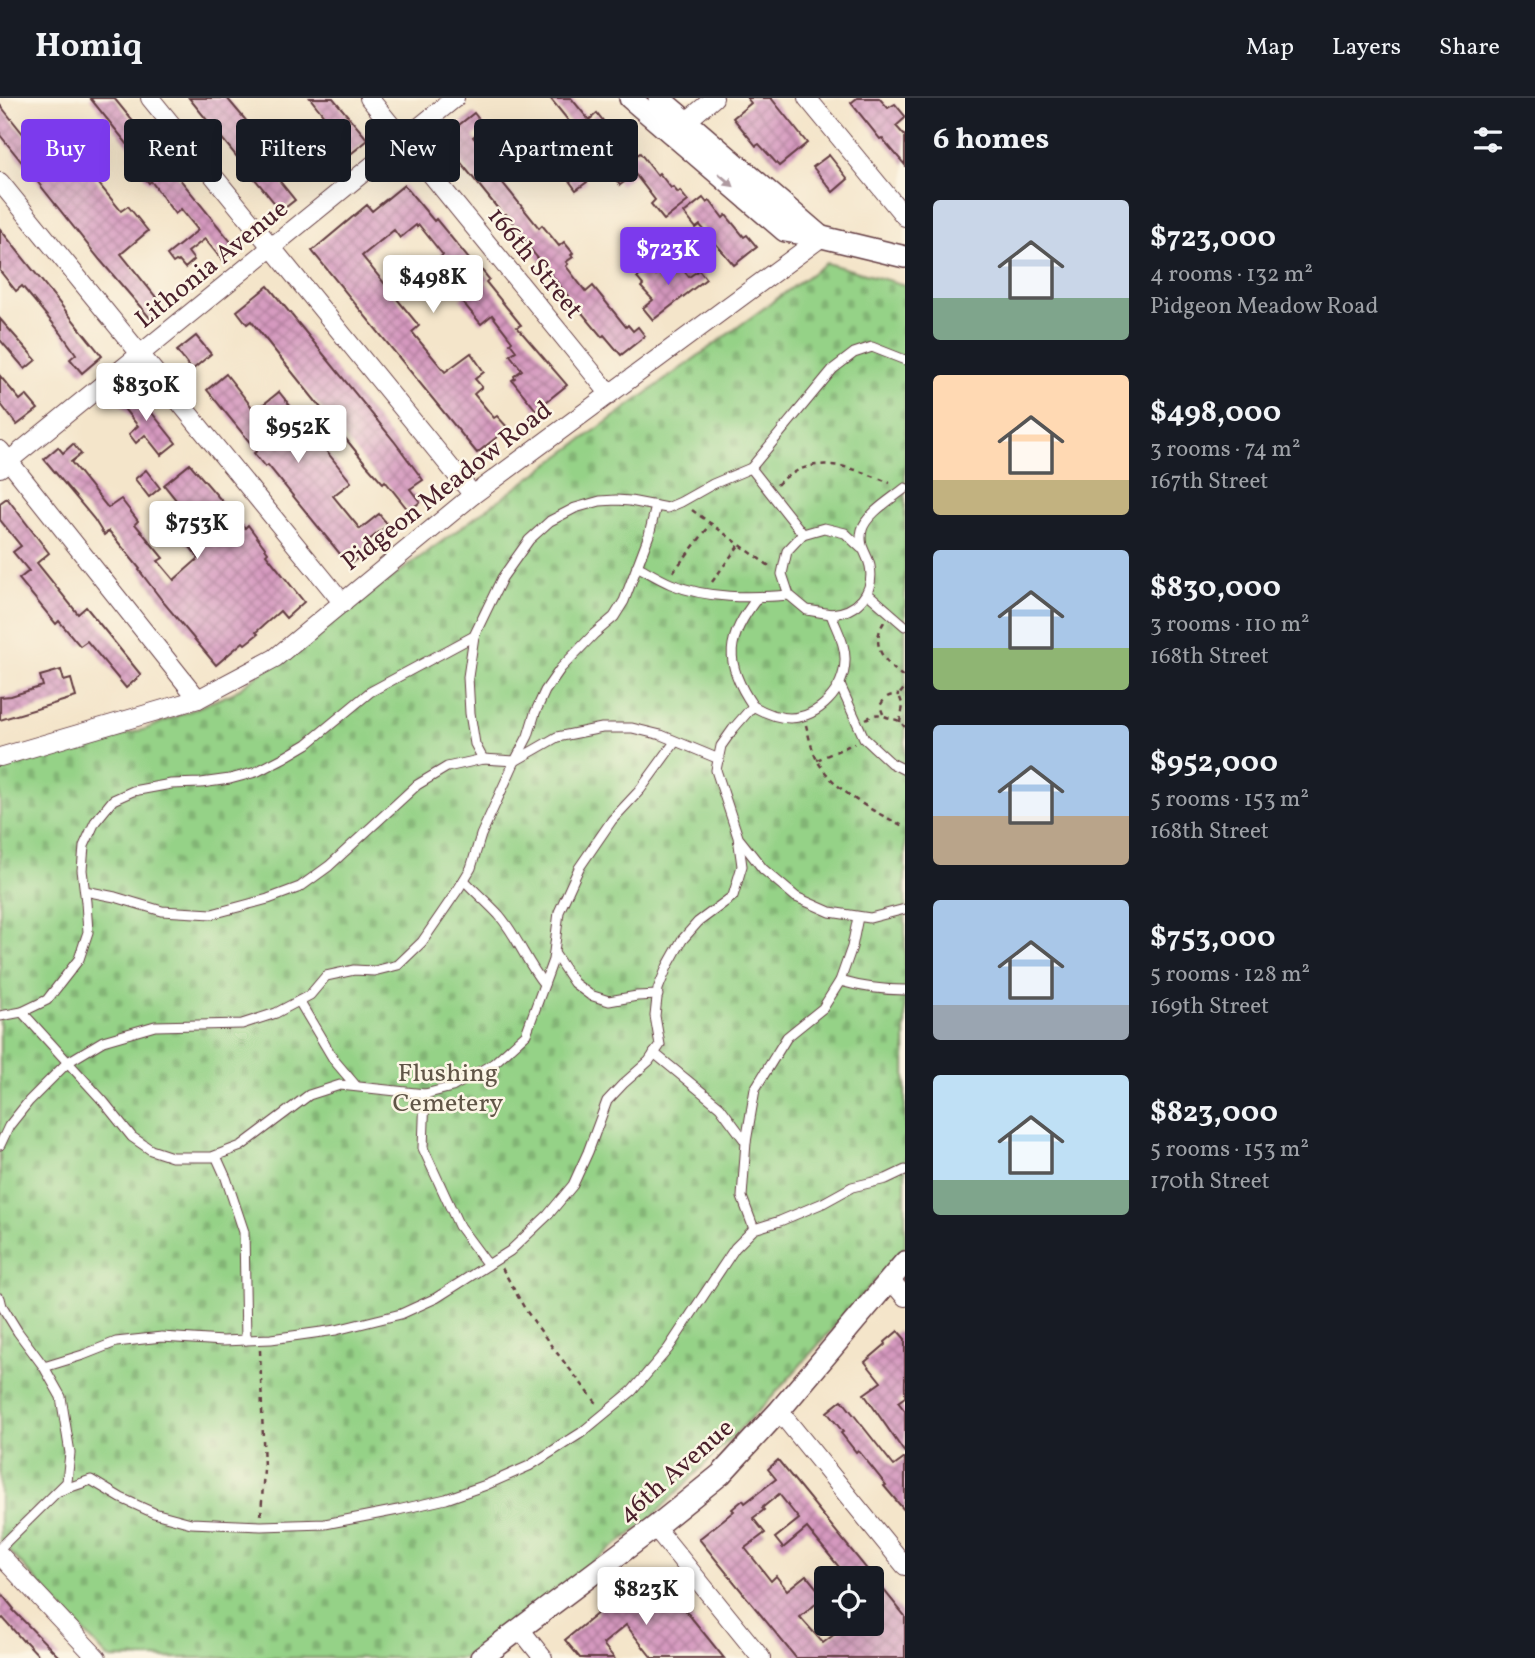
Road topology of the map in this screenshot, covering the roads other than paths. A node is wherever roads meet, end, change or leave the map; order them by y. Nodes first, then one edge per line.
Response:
1 (150, 98) edge
2 (369, 98) edge
3 (455, 98) edge
4 (630, 98) edge
5 (659, 98) edge
6 (714, 98) edge
7 (807, 98) edge
8 (386, 119) edge
9 (430, 119) edge
10 (680, 129) junction
11 (365, 172) edge
12 (0, 182) edge
13 (437, 182) edge
14 (905, 217) edge
15 (822, 237) junction
16 (272, 247) junction
17 (905, 257) edge
18 (140, 354) junction
19 (905, 360) edge
20 (609, 393) junction
21 (3, 460) edge
22 (751, 468) junction
23 (904, 489) edge
24 (472, 495) junction
25 (656, 506) junction
26 (803, 534) junction
27 (861, 548) junction
28 (637, 566) junction
29 (867, 593) junction
30 (789, 595) junction
31 (758, 597) junction
32 (343, 603) junction
33 (831, 614) junction
34 (905, 626) edge
35 (474, 636) junction
36 (840, 685) junction
37 (198, 699) junction
38 (753, 706) junction
39 (674, 741) junction
40 (0, 757) edge
41 (483, 759) junction
42 (719, 759) junction
43 (514, 761) junction
44 (905, 770) edge
45 (738, 837) junction
46 (464, 880) junction
47 (85, 891) junction
48 (905, 909) edge
49 (858, 917) junction
50 (554, 953) junction
51 (840, 981) junction
52 (544, 985) junction
53 (905, 990) edge
54 (658, 995) junction
55 (299, 1001) junction
56 (22, 1012) junction
57 (0, 1016) edge
58 (654, 1053) junction
59 (68, 1062) junction
60 (356, 1086) junction
61 (425, 1094) junction
62 (746, 1142) junction
63 (0, 1145) edge
64 (216, 1156) junction
65 (905, 1170) edge
66 (754, 1229) junction
67 (905, 1262) edge
68 (488, 1265) junction
69 (890, 1279) junction
70 (905, 1297) edge
71 (0, 1298) edge
72 (246, 1340) junction
73 (44, 1367) junction
74 (779, 1411) junction
75 (59, 1491) junction
76 (655, 1527) junction
77 (0, 1548) edge
78 (0, 1555) edge
79 (905, 1566) edge
80 (520, 1629) junction
81 (97, 1658) edge
82 (481, 1658) edge
83 (543, 1658) edge
84 (761, 1658) edge

1 - 16 street
2 - 8 street, 166th Street
3 - 9 street, Lithonia Avenue
4 - 10 street
5 - 10 street
6 - 10 street
7 - 14 street
10 - 15 street
11 - 16 street, Lithonia Avenue
12 - 18 street
13 - 20 street, 166th Street
15 - 17 street
15 - 20 street, Pidgeon Meadow Road
16 - 18 street, Lithonia Avenue
16 - 24 street
18 - 21 street, Lithonia Avenue
18 - 32 street
19 - 22 lane
20 - 24 street, Pidgeon Meadow Road
21 - 37 street
22 - 25 lane
22 - 26 lane
23 - 27 lane
24 - 32 street, Pidgeon Meadow Road
25 - 28 lane
25 - 35 lane
26 - 27 lane
26 - 30 lane
27 - 29 lane
28 - 31 lane
28 - 43 lane
29 - 33 lane
29 - 34 lane
30 - 31 lane
30 - 33 lane
31 - 38 lane
32 - 37 street, Pidgeon Meadow Road
33 - 36 lane
35 - 41 lane
35 - 47 lane
36 - 38 lane
36 - 44 lane
37 - 40 street, Pidgeon Meadow Road
38 - 42 lane
39 - 42 lane
39 - 43 lane
39 - 50 lane
41 - 43 lane
41 - 47 lane
42 - 45 lane
43 - 46 lane
45 - 49 lane
45 - 54 lane
46 - 52 lane
46 - 55 lane
47 - 56 lane
48 - 49 lane
49 - 51 lane
50 - 52 lane
50 - 54 lane
51 - 53 lane
51 - 62 lane
52 - 61 lane
54 - 58 lane
55 - 59 lane
55 - 60 lane
56 - 57 lane
56 - 59 lane
58 - 62 lane
58 - 68 lane
59 - 63 lane
59 - 64 lane
60 - 61 lane
60 - 64 lane
61 - 68 lane
62 - 66 lane
64 - 72 lane
65 - 66 lane
66 - 75 lane
67 - 69 street, 46th Avenue
68 - 72 lane
69 - 70 street
69 - 74 street, 46th Avenue
71 - 73 lane
72 - 73 lane
73 - 75 lane
74 - 76 street, 46th Avenue
74 - 79 street
75 - 77 lane
76 - 80 street, 46th Avenue
76 - 84 street
78 - 81 street
80 - 82 street, 46th Avenue
80 - 83 street

